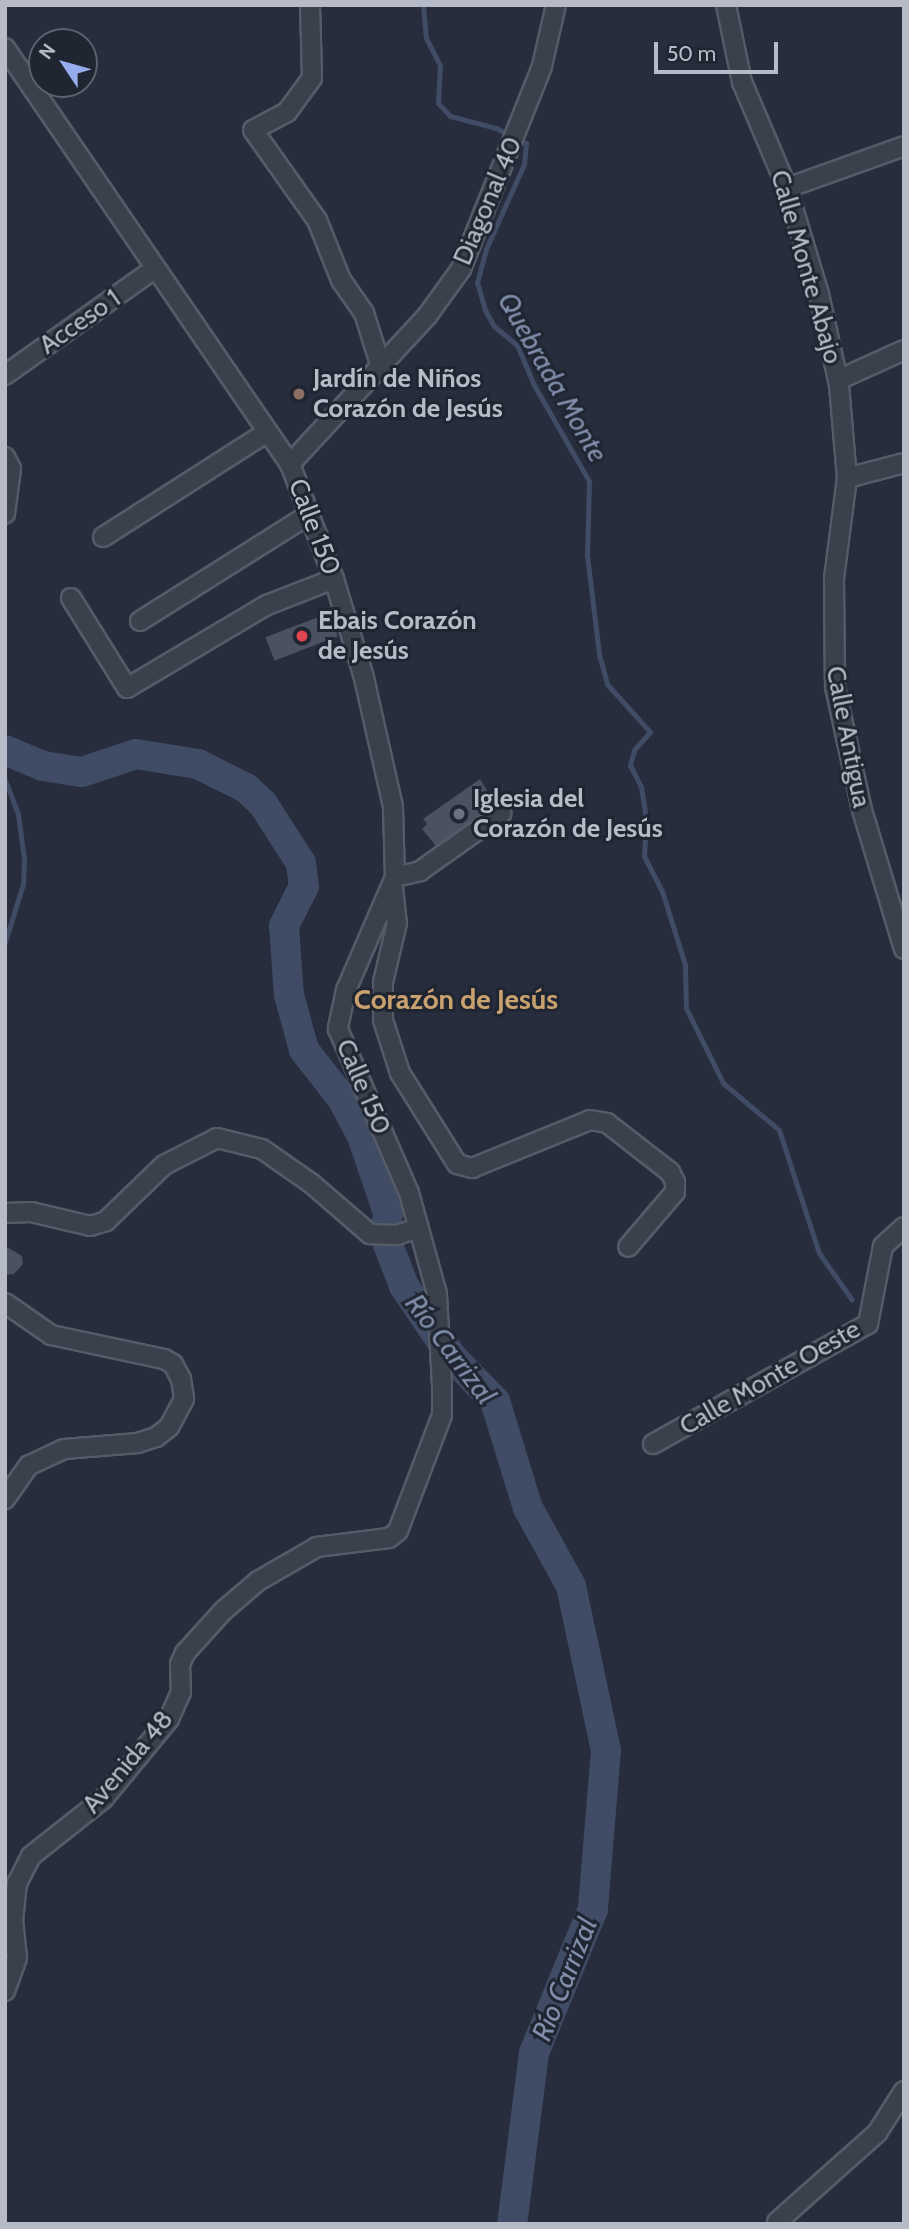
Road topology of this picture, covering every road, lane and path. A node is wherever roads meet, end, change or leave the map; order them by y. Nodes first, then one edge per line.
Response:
1 (310, 5) edge
2 (556, 5) edge
3 (726, 5) edge
4 (5, 48) edge
5 (904, 146) edge
6 (787, 188) junction
7 (154, 269) junction
8 (904, 350) edge
9 (381, 367) junction
10 (5, 375) edge
11 (838, 380) junction
12 (268, 432) junction
13 (5, 457) edge
14 (904, 463) edge
15 (290, 464) junction
16 (847, 478) junction
17 (5, 514) edge
18 (310, 514) junction
19 (103, 537) dead end
20 (334, 579) junction
21 (71, 598) dead end
22 (140, 621) dead end
23 (502, 813) dead end
24 (394, 882) junction
25 (904, 949) edge
26 (5, 1213) edge
27 (904, 1227) edge
28 (419, 1228) junction
29 (628, 1247) dead end
30 (5, 1303) edge
31 (653, 1444) dead end
32 (5, 1499) edge
33 (5, 1991) edge
34 (904, 2091) edge
35 (777, 2222) edge

1 - 9 street
2 - 9 street, Diagonal 40
3 - 6 street, Calle Monte Abajo
4 - 7 street, Calle 150
5 - 6 street
6 - 11 street, Calle Monte Abajo
7 - 10 street, Acceso 1
7 - 12 street, Calle 150
8 - 11 street
9 - 15 street, Diagonal 40
11 - 16 street, Calle Monte Abajo
12 - 15 street, Calle 150
12 - 19 street
13 - 17 street
14 - 16 street
15 - 18 street, Calle 150
16 - 25 street, Calle Antigua
18 - 20 street, Calle 150
18 - 22 street
20 - 21 street
20 - 24 street, Calle 150
23 - 24 street
24 - 28 street, Calle 150
24 - 29 street
26 - 28 street
27 - 31 street, Calle Monte Oeste
28 - 33 street, Avenida 48
30 - 32 street
34 - 35 street

